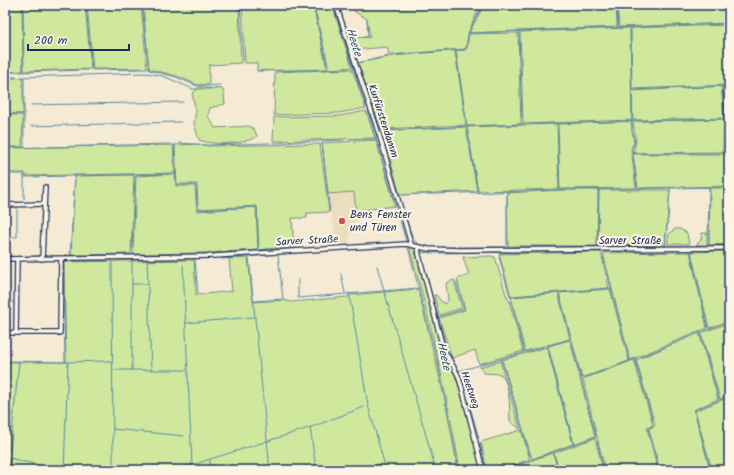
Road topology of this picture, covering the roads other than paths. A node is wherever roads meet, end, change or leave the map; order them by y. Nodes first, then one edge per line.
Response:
1 (336, 5) edge
2 (45, 187) dead end
3 (44, 204) junction
4 (5, 205) edge
5 (410, 244) junction
6 (418, 247) junction
7 (729, 248) edge
8 (5, 259) edge
9 (16, 259) junction
10 (42, 259) junction
11 (60, 259) junction
12 (5, 333) edge
13 (16, 333) junction
14 (484, 470) edge

1 - 5 street, Kurfürstendamm
2 - 3 street
3 - 4 street
3 - 10 street
5 - 6 street, Sarver Straße
5 - 11 street, Sarver Straße
6 - 7 street, Sarver Straße
6 - 14 street, Heetweg
8 - 9 street, Sarver Straße
9 - 10 street, Sarver Straße
9 - 13 street
10 - 11 street, Sarver Straße
11 - 13 street
12 - 13 street

